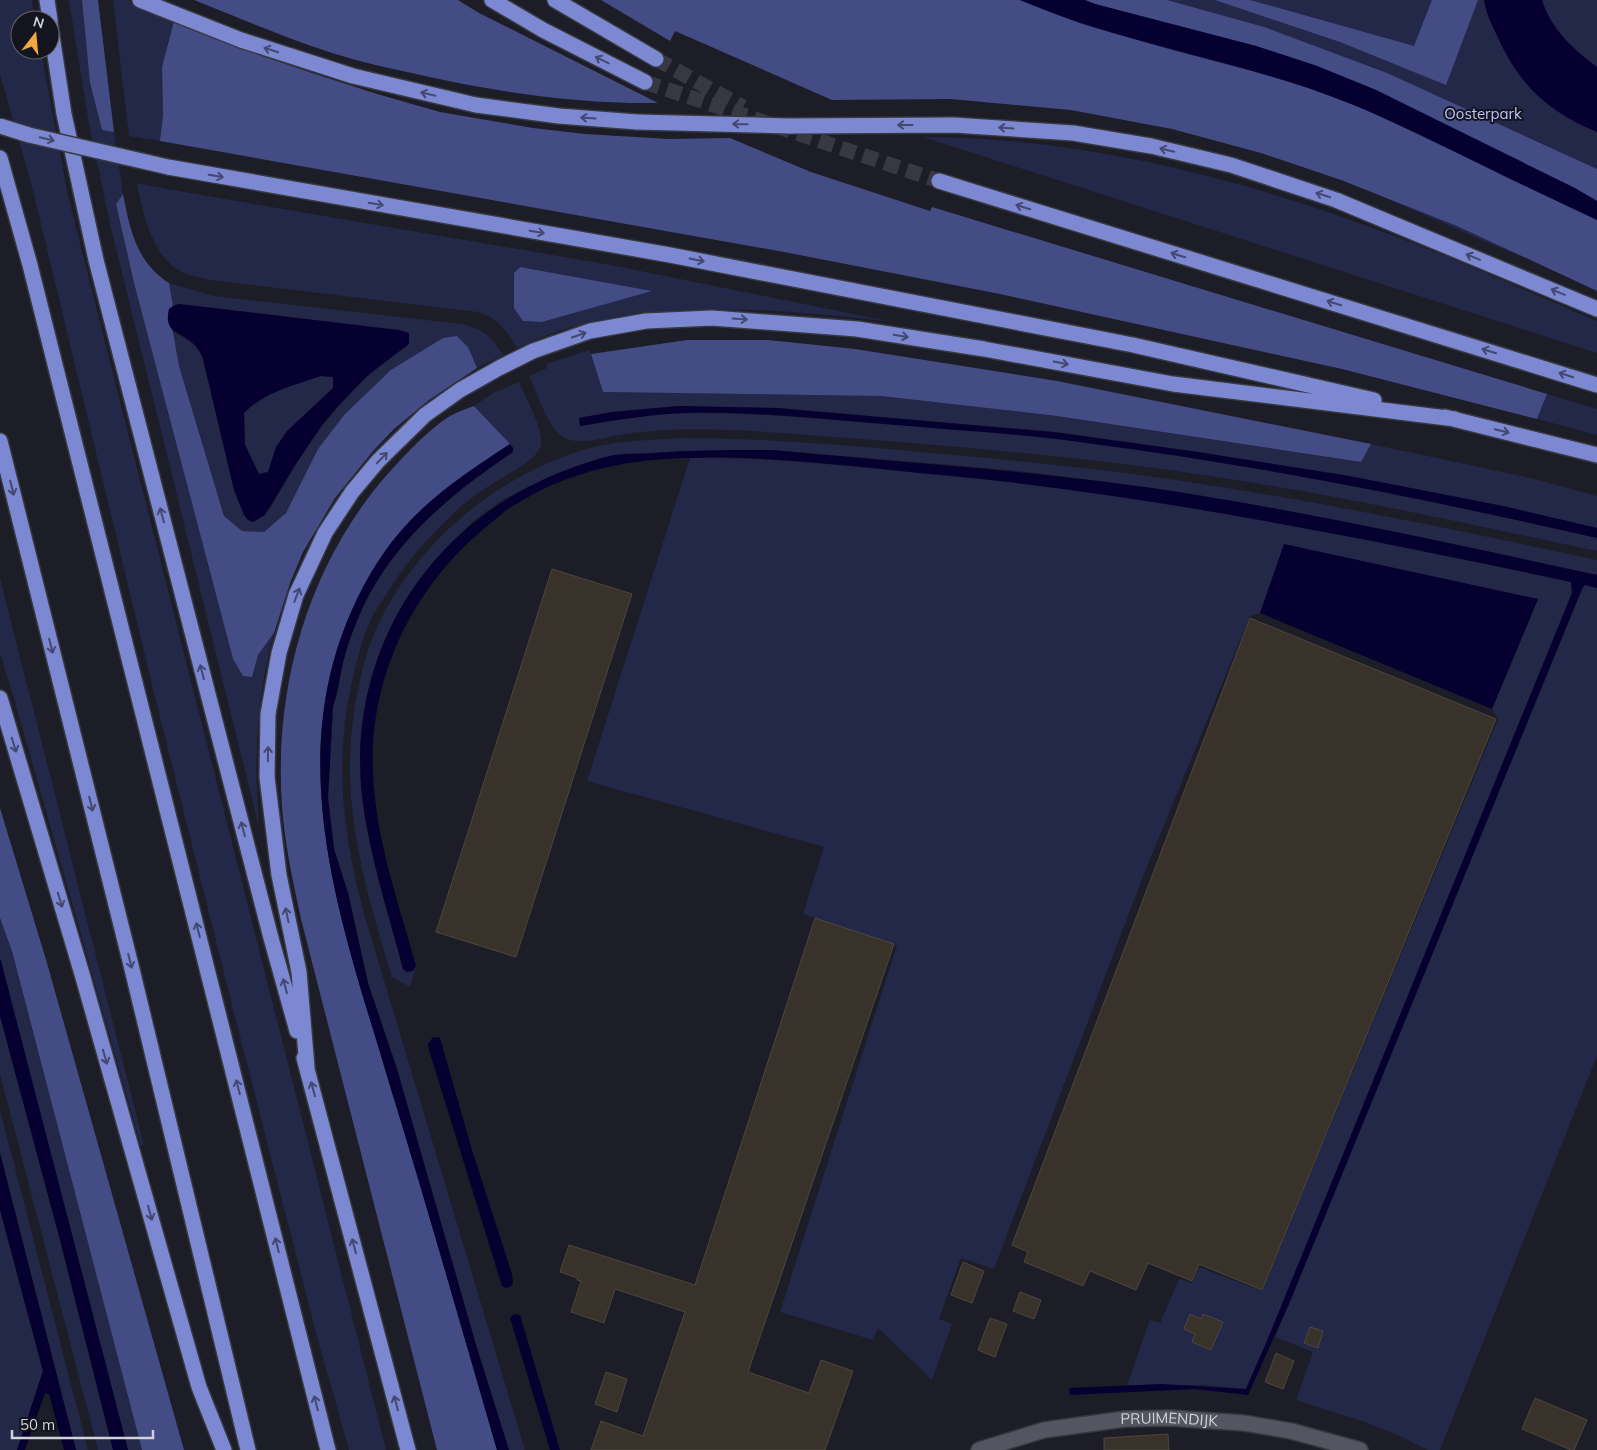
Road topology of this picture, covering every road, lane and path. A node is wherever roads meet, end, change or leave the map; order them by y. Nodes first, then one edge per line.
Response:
1 (140, 0) edge
2 (492, 0) edge
3 (555, 0) edge
4 (656, 59) tunnel mouth
5 (56, 60) edge
6 (645, 82) tunnel mouth
7 (0, 126) edge
8 (0, 158) edge
9 (939, 181) tunnel mouth
10 (1597, 309) edge
11 (1597, 385) edge
12 (1454, 419) junction
13 (0, 441) edge
14 (1597, 455) edge
15 (0, 698) edge
16 (307, 1067) junction
17 (224, 1450) edge
18 (248, 1450) edge
19 (328, 1450) edge
20 (408, 1450) edge
21 (979, 1450) edge
22 (1360, 1450) edge

10 -> 1 highway, bridge
6 -> 2 highway
3 - 4 highway
16 -> 5 highway
7 -> 12 highway, bridge
19 -> 8 highway
11 -> 9 highway
12 -> 14 highway
16 -> 12 highway
13 -> 18 highway
15 -> 17 highway
20 -> 16 highway
21 - 22 street, PRUIMENDIJK

